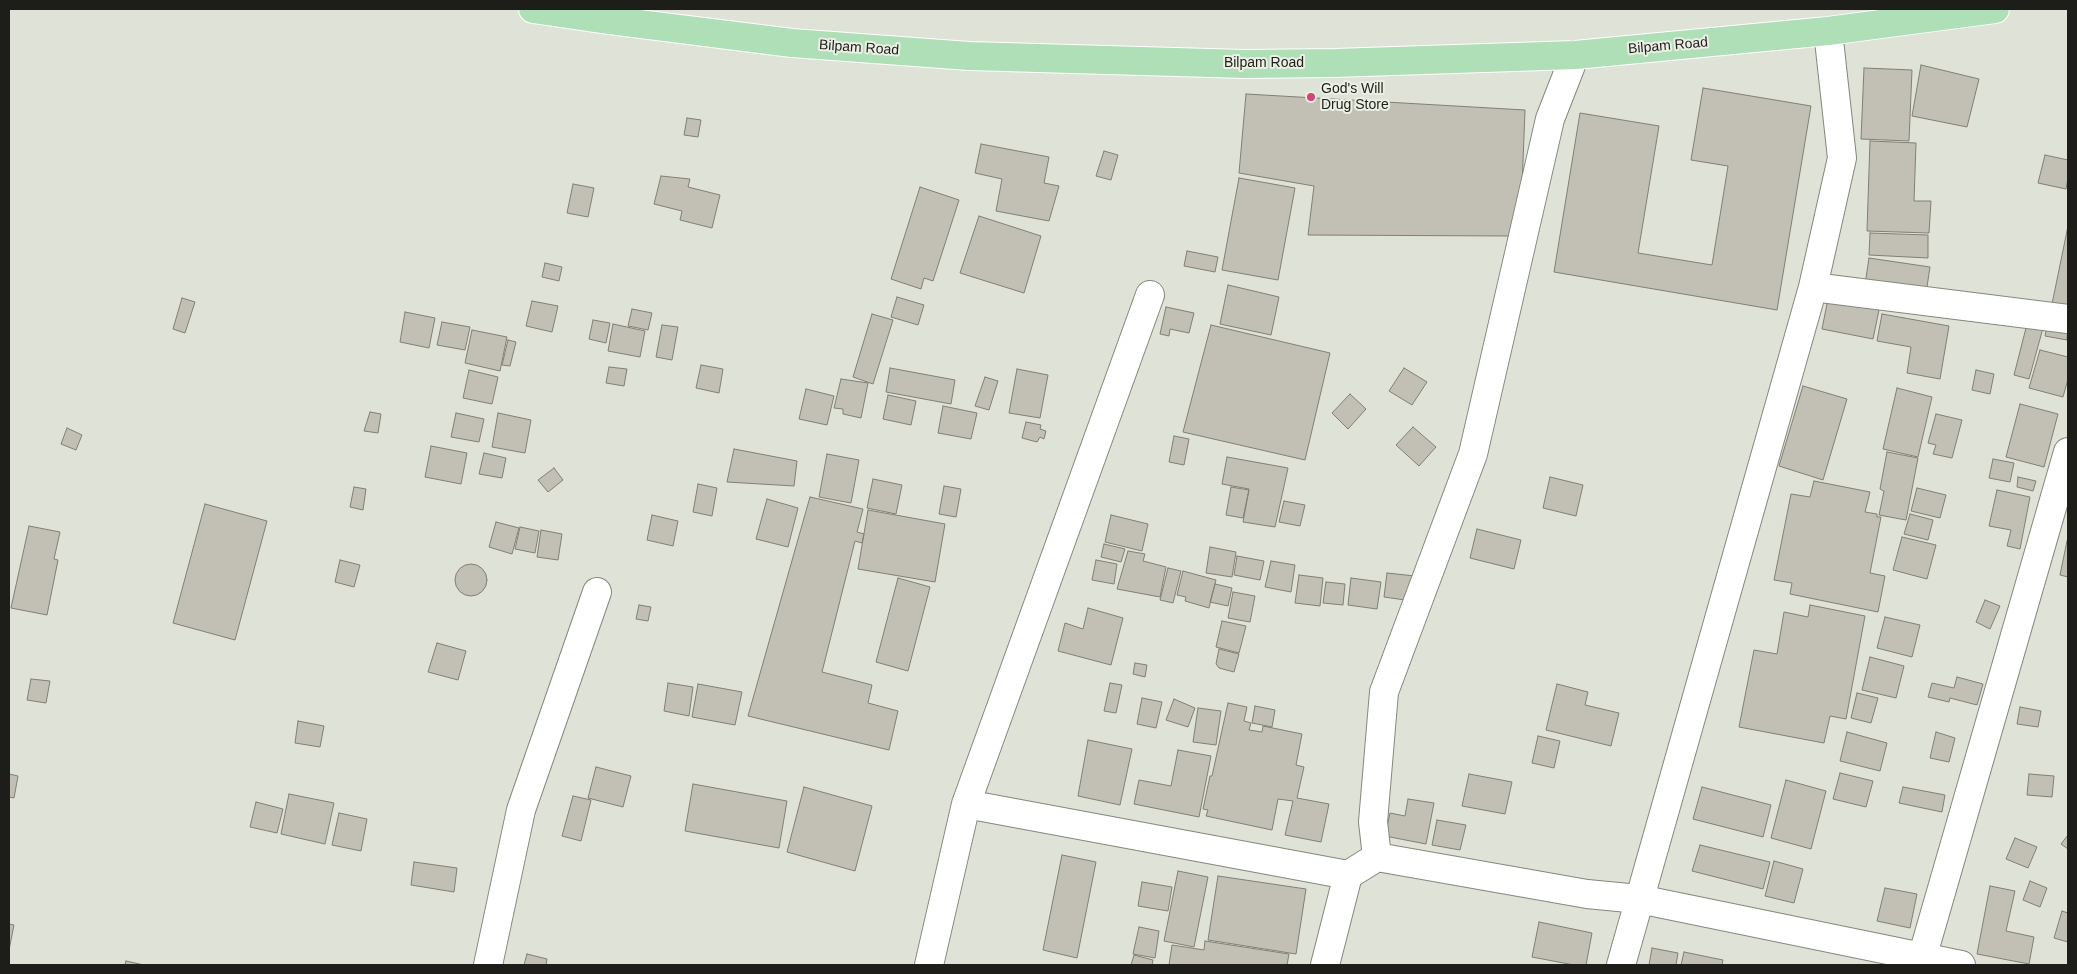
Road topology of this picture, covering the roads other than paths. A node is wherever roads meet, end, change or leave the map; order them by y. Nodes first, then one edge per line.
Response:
1 (533, 9) edge
2 (1994, 9) edge
3 (1828, 31) junction
4 (1575, 55) junction
5 (1813, 287) junction
6 (1150, 295) dead end
7 (2068, 319) edge
8 (2068, 452) edge
9 (597, 592) dead end
10 (966, 804) junction
11 (1377, 857) junction
12 (1348, 874) junction
13 (1639, 899) junction
14 (1921, 962) edge
15 (488, 965) edge
16 (929, 965) edge
17 (1325, 965) edge
18 (1621, 965) edge
19 (1961, 965) edge

1 - 4 main road, Bilpam Road
2 - 3 main road, Bilpam Road
3 - 4 main road, Bilpam Road
3 - 5 street
4 - 11 street
5 - 7 street
5 - 13 street
6 - 10 street
8 - 14 street
9 - 15 street
10 - 12 street
10 - 16 street
11 - 12 street
11 - 13 street
12 - 17 street
13 - 14 street
13 - 18 street
14 - 19 street

